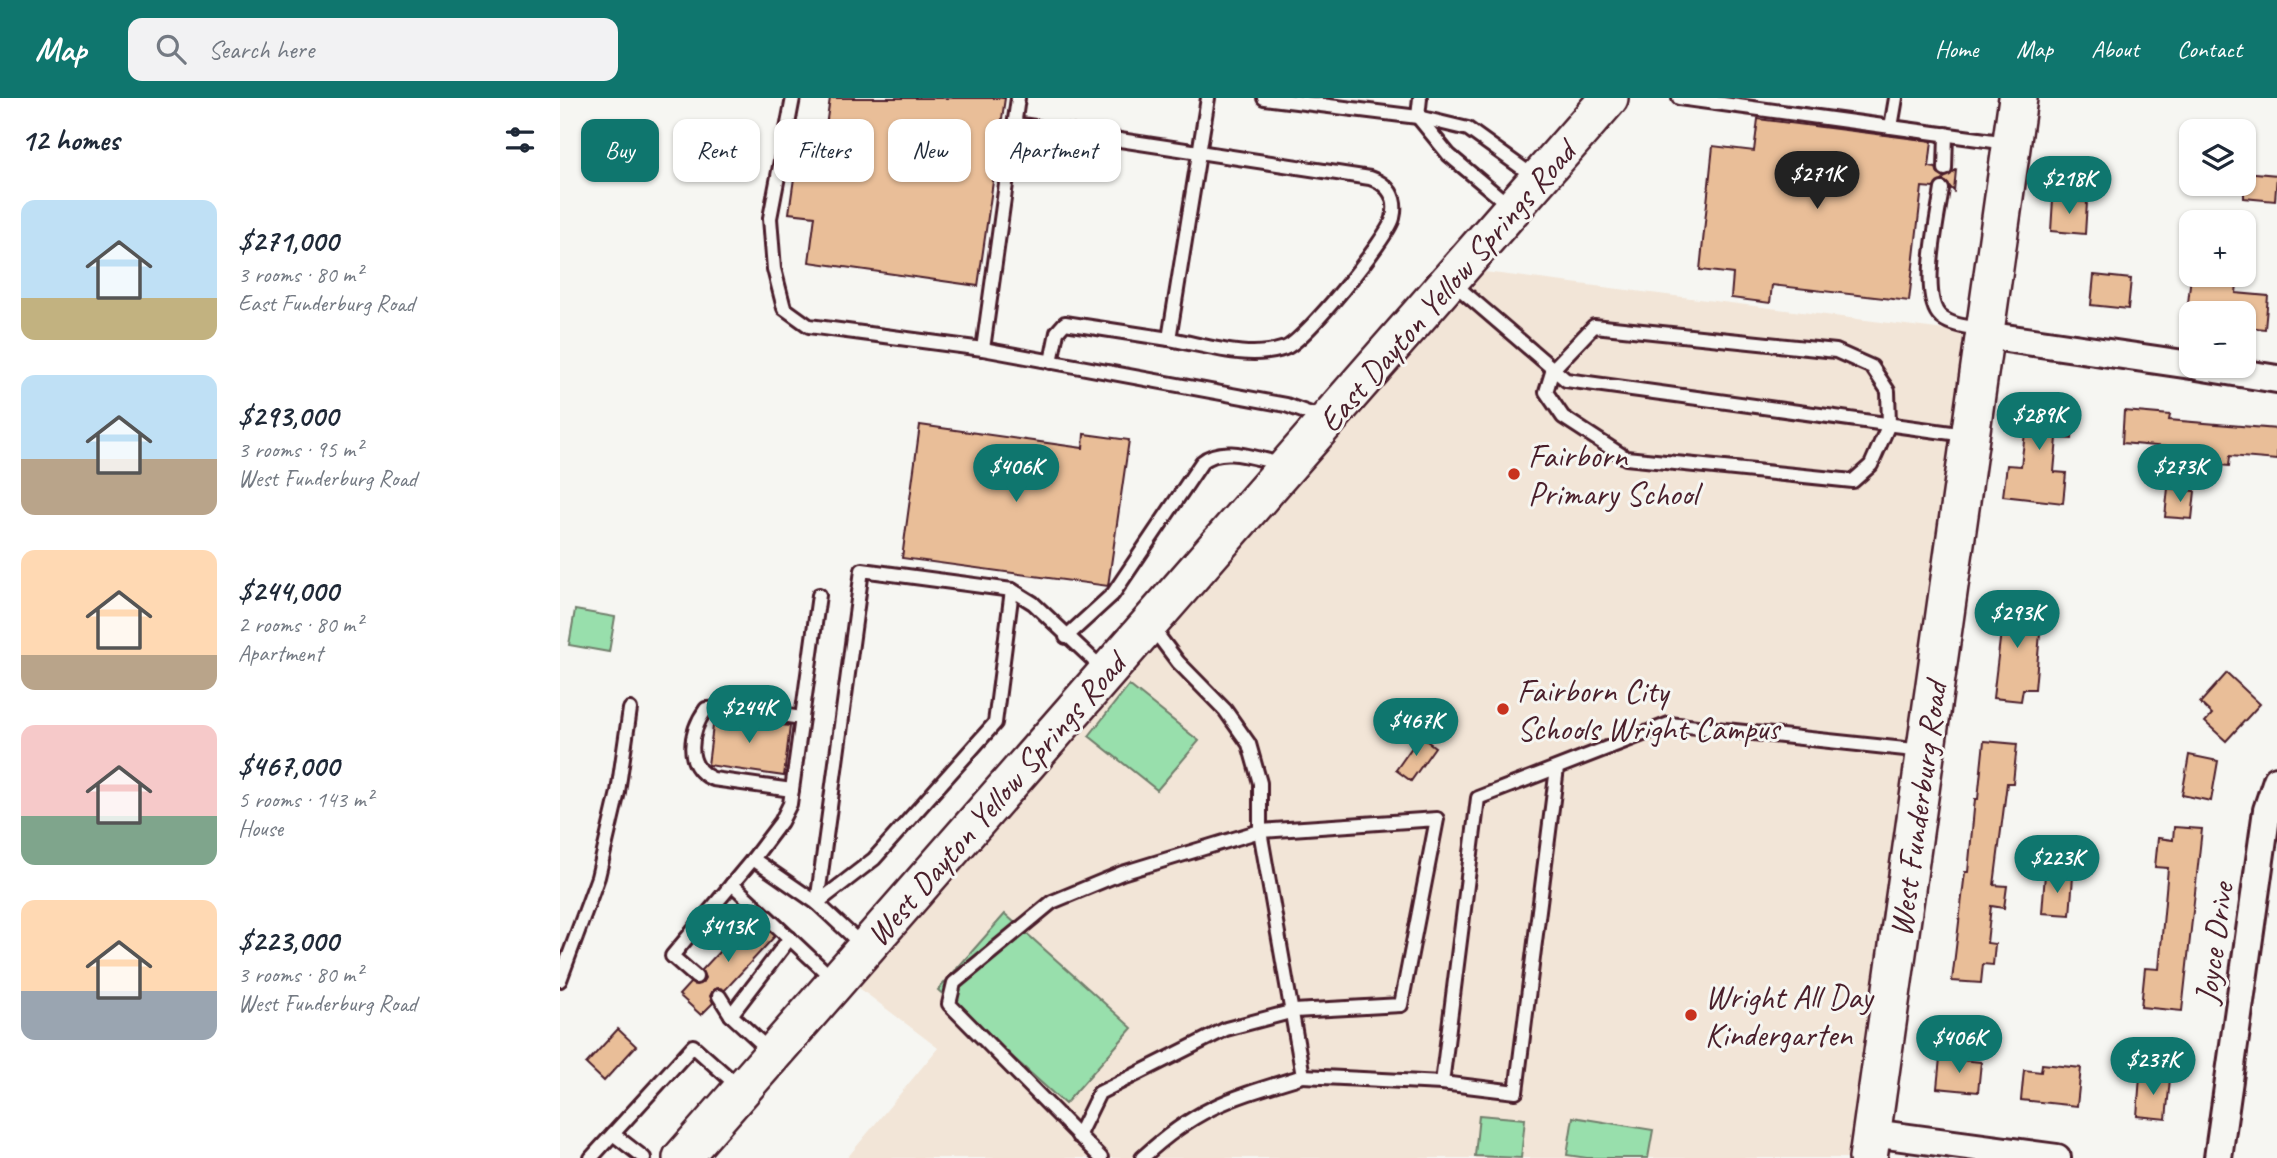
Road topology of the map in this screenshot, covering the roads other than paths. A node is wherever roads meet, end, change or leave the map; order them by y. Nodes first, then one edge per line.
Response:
1 (793, 98) edge
2 (1018, 98) edge
3 (1208, 98) edge
4 (1265, 98) edge
5 (1420, 98) edge
6 (1609, 98) edge
7 (1679, 98) edge
8 (1896, 98) edge
9 (2018, 98) edge
10 (1418, 117) junction
11 (1016, 119) edge
12 (1891, 127) junction
13 (1946, 134) junction
14 (1121, 141) edge
15 (2012, 143) junction
16 (1199, 153) junction
17 (1945, 169) dead end
18 (1539, 180) junction
19 (1007, 182) edge
20 (1942, 189) dead end
21 (1514, 209) junction
22 (1450, 281) junction
23 (1986, 332) junction
24 (1169, 340) junction
25 (982, 349) junction
26 (1051, 362) junction
27 (2179, 363) edge
28 (1553, 369) junction
29 (2256, 376) edge
30 (2277, 379) edge
31 (1889, 424) junction
32 (1971, 435) junction
33 (1310, 443) junction
34 (1012, 590) junction
35 (819, 595) dead end
36 (1149, 624) junction
37 (1066, 637) junction
38 (1106, 672) junction
39 (736, 708) dead end
40 (630, 709) dead end
41 (753, 711) dead end
42 (802, 718) junction
43 (1926, 751) junction
44 (1558, 768) junction
45 (2277, 780) edge
46 (792, 790) junction
47 (1260, 831) junction
48 (752, 859) junction
49 (732, 884) junction
50 (817, 903) junction
51 (790, 938) junction
52 (865, 948) junction
53 (696, 977) dead end
54 (560, 979) edge
55 (836, 981) junction
56 (719, 996) dead end
57 (1294, 1011) junction
58 (731, 1015) junction
59 (773, 1053) junction
60 (1303, 1076) junction
61 (1442, 1083) junction
62 (742, 1090) junction
63 (613, 1134) junction
64 (1079, 1136) junction
65 (1870, 1145) edge
66 (591, 1158) edge
67 (644, 1158) edge
68 (682, 1158) edge
69 (1101, 1158) edge
70 (1142, 1158) edge
71 (2056, 1158) edge
72 (2218, 1158) edge

1 - 25 lane
2 - 11 lane
3 - 16 lane
4 - 10 lane
5 - 10 lane
6 - 18 main road, East Dayton Yellow Springs Road
7 - 12 lane
8 - 12 lane
9 - 15 main road, West Funderburg Road
10 - 18 lane
10 - 21 lane
12 - 13 lane
13 - 15 lane
13 - 17 lane
14 - 16 lane
15 - 23 main road, West Funderburg Road
16 - 24 lane
16 - 24 lane
18 - 21 main road, East Dayton Yellow Springs Road
19 - 25 lane
20 - 23 lane
21 - 22 main road, East Dayton Yellow Springs Road
22 - 28 lane
22 - 33 main road, East Dayton Yellow Springs Road
23 - 27 street
23 - 32 main road, West Funderburg Road
24 - 26 lane
25 - 26 lane
26 - 33 lane
28 - 31 lane
28 - 31 lane
28 - 31 lane
29 - 30 street
31 - 32 lane
32 - 43 main road, West Funderburg Road
33 - 36 main road, West Dayton Yellow Springs Road
33 - 37 lane
34 - 37 lane
34 - 50 lane
34 - 50 lane
35 - 42 lane
36 - 38 main road, West Dayton Yellow Springs Road
36 - 47 lane
37 - 38 lane
38 - 52 main road, West Dayton Yellow Springs Road
39 - 46 lane
40 - 54 lane
41 - 42 lane
42 - 46 lane
43 - 44 lane
43 - 65 main road, West Funderburg Road
44 - 61 lane
44 - 61 lane
45 - 72 street, Joyce Drive
46 - 48 lane
47 - 57 lane
47 - 57 lane
47 - 64 lane
48 - 49 lane
48 - 50 lane
49 - 51 lane
49 - 53 lane
50 - 52 lane
51 - 55 lane
51 - 58 lane
52 - 55 main road, West Dayton Yellow Springs Road
55 - 59 main road, West Dayton Yellow Springs Road
56 - 58 lane
57 - 60 lane
57 - 64 lane
58 - 59 lane
59 - 62 main road, West Dayton Yellow Springs Road
60 - 61 lane
60 - 70 lane
62 - 63 lane
62 - 68 main road, West Dayton Yellow Springs Road
63 - 66 lane
63 - 67 lane
64 - 69 lane
65 - 71 street

